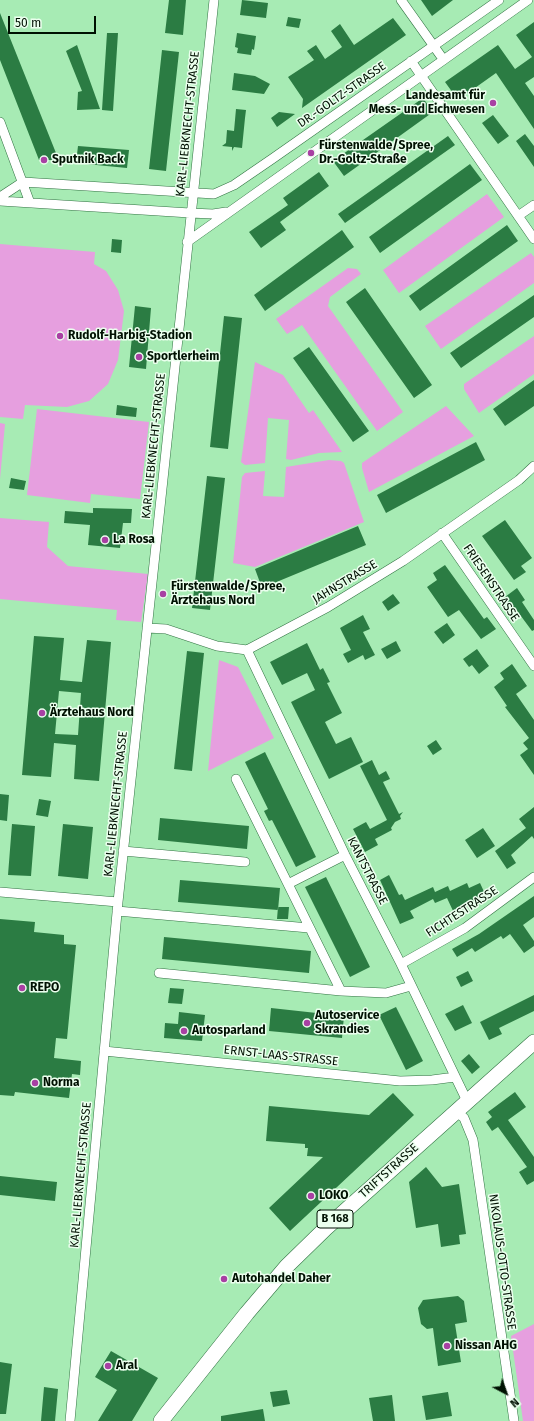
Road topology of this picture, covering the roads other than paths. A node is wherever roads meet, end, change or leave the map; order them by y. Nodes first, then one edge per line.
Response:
1 (214, 0) edge
2 (401, 0) edge
3 (499, 0) edge
4 (528, 0) edge
5 (433, 46) junction
6 (443, 59) junction
7 (411, 61) junction
8 (421, 75) junction
9 (0, 122) edge
10 (23, 182) junction
11 (192, 193) junction
12 (0, 197) edge
13 (0, 201) edge
14 (30, 203) junction
15 (534, 205) edge
16 (230, 211) junction
17 (190, 213) junction
18 (518, 216) junction
19 (534, 239) edge
20 (187, 242) junction
21 (534, 466) edge
22 (442, 533) junction
23 (147, 628) junction
24 (247, 650) junction
25 (534, 666) edge
26 (236, 779) dead end
27 (123, 851) junction
28 (345, 855) junction
29 (245, 862) dead end
30 (534, 877) edge
31 (288, 884) junction
32 (0, 892) edge
33 (118, 906) junction
34 (309, 928) junction
35 (401, 964) junction
36 (159, 973) dead end
37 (411, 986) junction
38 (341, 991) junction
39 (534, 1042) edge
40 (104, 1051) junction
41 (455, 1076) junction
42 (462, 1106) junction
43 (70, 1421) edge
44 (161, 1421) edge
45 (514, 1421) edge

1 - 11 street, KARL-LIEBKNECHT-STRASSE
2 - 5 street
3 - 5 street, DR.-GOLTZ-STRASSE
4 - 6 street
5 - 6 street
5 - 7 street, DR.-GOLTZ-STRASSE
6 - 8 street
7 - 8 street
7 - 11 street, DR.-GOLTZ-STRASSE
8 - 16 street
8 - 18 street
9 - 10 street
10 - 11 street, DR.-GOLTZ-STRASSE
10 - 12 street
10 - 14 street
11 - 17 street, KARL-LIEBKNECHT-STRASSE
13 - 14 street
14 - 17 street
15 - 18 street
16 - 17 street
16 - 20 street
17 - 20 street, KARL-LIEBKNECHT-STRASSE
18 - 19 street
20 - 23 street, KARL-LIEBKNECHT-STRASSE
21 - 22 street, JAHNSTRASSE
22 - 24 street, JAHNSTRASSE
22 - 25 street, FRIESENSTRASSE
23 - 24 street
23 - 27 street, KARL-LIEBKNECHT-STRASSE
24 - 28 street, KANTSTRASSE
26 - 31 street
27 - 29 street
27 - 33 street, KARL-LIEBKNECHT-STRASSE
28 - 31 street
28 - 35 street, KANTSTRASSE
30 - 35 street, FICHTESTRASSE
31 - 34 street
32 - 33 street
33 - 34 street
33 - 40 street, KARL-LIEBKNECHT-STRASSE
34 - 38 street
35 - 37 street, KANTSTRASSE
36 - 38 street
37 - 38 street
37 - 41 street, KANTSTRASSE
39 - 42 main road, TRIFTSTRASSE / B 168
40 - 41 street, ERNST-LAAS-STRASSE
40 - 43 street, KARL-LIEBKNECHT-STRASSE
41 - 42 street, KANTSTRASSE
42 - 44 main road, TRIFTSTRASSE / B 168
42 - 45 street, NIKOLAUS-OTTO-STRASSE

